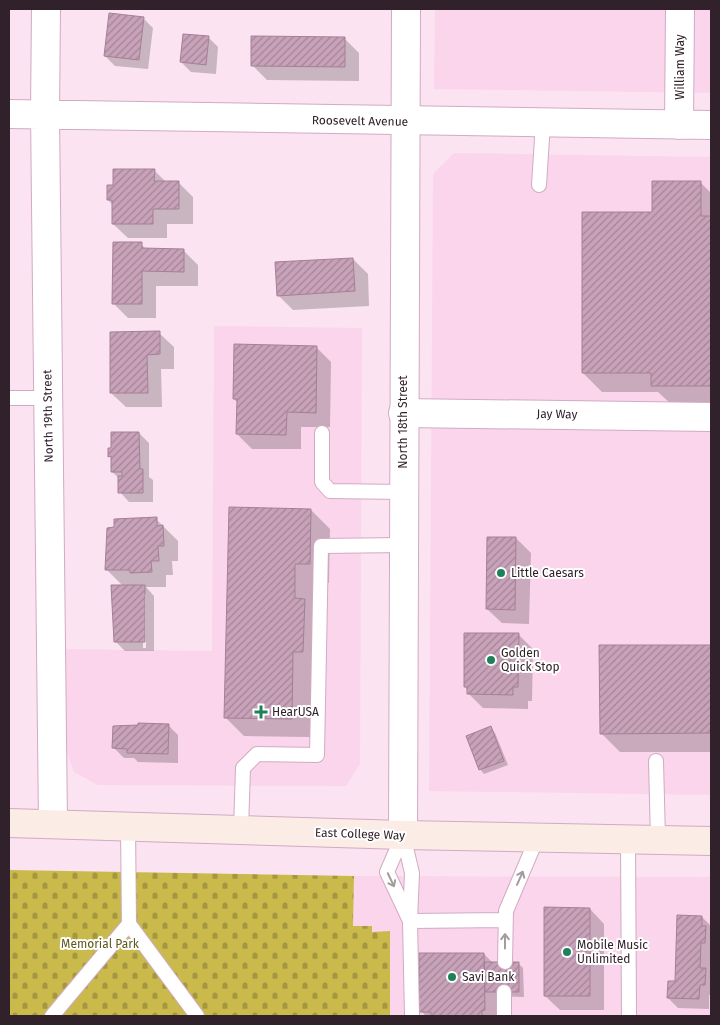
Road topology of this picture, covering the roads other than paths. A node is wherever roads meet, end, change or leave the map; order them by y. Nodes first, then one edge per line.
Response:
1 (46, 9) edge
2 (406, 9) edge
3 (680, 9) edge
4 (9, 114) edge
5 (45, 114) junction
6 (405, 122) junction
7 (543, 123) junction
8 (679, 125) junction
9 (711, 125) edge
10 (539, 185) dead end
11 (9, 398) edge
12 (48, 398) junction
13 (403, 413) junction
14 (711, 417) edge
15 (322, 433) dead end
16 (403, 492) junction
17 (403, 545) junction
18 (656, 761) dead end
19 (9, 823) edge
20 (53, 824) junction
21 (128, 825) junction
22 (241, 829) junction
23 (403, 835) junction
24 (537, 838) junction
25 (628, 839) junction
26 (658, 840) junction
27 (711, 840) edge
28 (505, 920) junction
29 (410, 921) junction
30 (129, 924) junction
31 (505, 962) dead end
32 (504, 992) dead end
33 (52, 1016) edge
34 (197, 1016) edge
35 (412, 1016) edge
36 (504, 1016) edge
37 (629, 1016) edge

1 - 5 street, North 19th Street
2 - 6 street, North 18th Street
3 - 8 street, William Way
4 - 5 street, Roosevelt Avenue
5 - 6 street, Roosevelt Avenue
5 - 12 street, North 19th Street
6 - 7 street, Roosevelt Avenue
6 - 13 street, North 18th Street
7 - 8 street, Roosevelt Avenue
7 - 10 lane
8 - 9 street, Roosevelt Avenue
11 - 12 lane
12 - 20 street, North 19th Street
13 - 14 street, Jay Way
13 - 16 street, North 18th Street
15 - 16 lane
16 - 17 street, North 18th Street
17 - 22 lane
17 - 23 street, North 18th Street
18 - 26 lane
19 - 20 main road, East College Way
20 - 21 main road, East College Way
21 - 22 main road, East College Way
21 - 30 lane
22 - 23 main road, East College Way
23 - 24 main road, East College Way
23 - 29 lane
23 -> 29 lane
24 - 25 main road, East College Way
28 -> 24 lane
25 - 26 main road, East College Way
25 - 37 lane
26 - 27 main road, East College Way
28 - 29 lane
31 -> 28 lane
29 - 35 lane
30 - 33 lane
30 - 34 lane
32 - 36 lane

